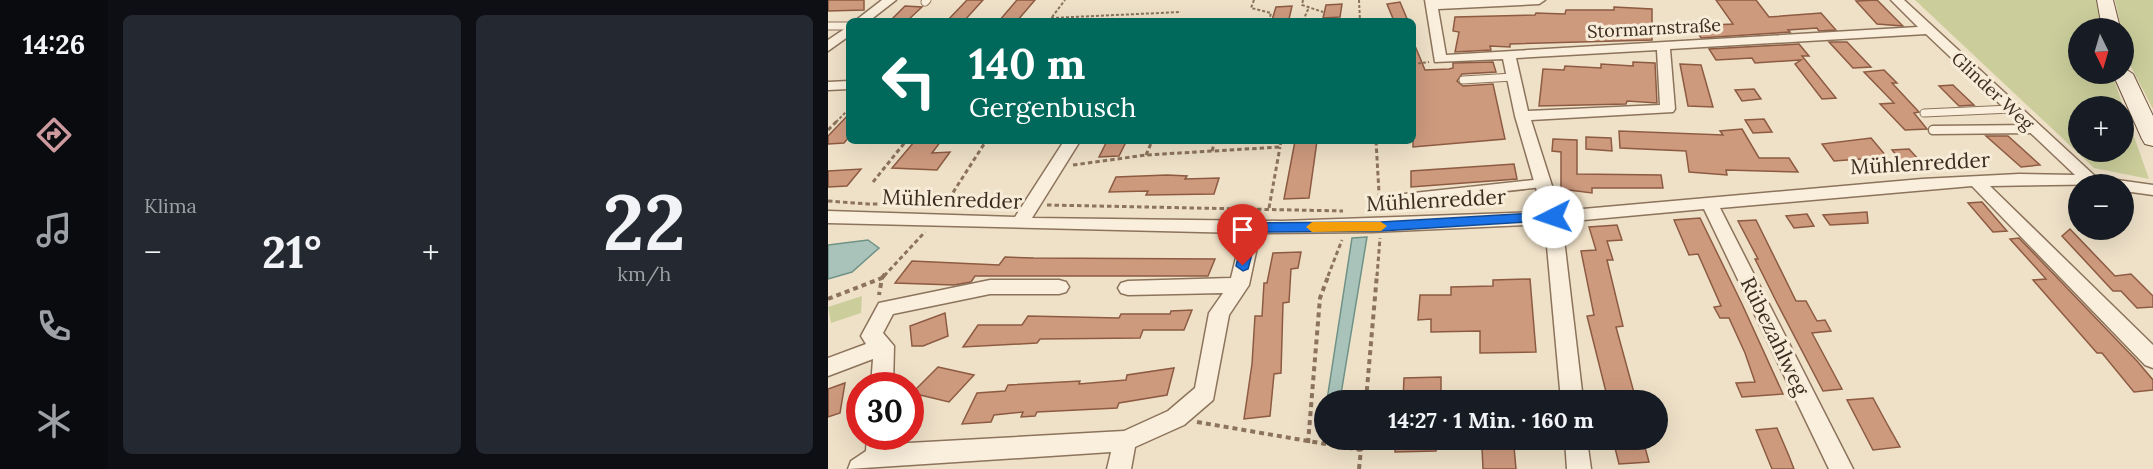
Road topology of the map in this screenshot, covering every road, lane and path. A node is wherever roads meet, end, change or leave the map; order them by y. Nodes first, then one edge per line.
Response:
1 (890, 0) edge
2 (1065, 0) edge
3 (1254, 0) edge
4 (1303, 0) edge
5 (1359, 0) edge
6 (1539, 0) edge
7 (1897, 0) edge
8 (2105, 0) edge
9 (1432, 3) edge
10 (1309, 8) junction
11 (1180, 12) dead end
12 (1323, 12) dead end
13 (865, 18) edge
14 (1052, 18) edge
15 (1082, 18) edge
16 (1270, 18) edge
17 (1304, 18) edge
18 (1360, 18) edge
19 (2109, 18) edge
20 (828, 26) edge
21 (846, 28) edge
22 (1929, 30) junction
23 (846, 31) edge
24 (1663, 46) junction
25 (828, 47) edge
26 (1509, 55) junction
27 (1514, 77) junction
28 (1463, 80) dead end
29 (2128, 84) edge
30 (846, 85) edge
31 (828, 86) edge
32 (2012, 109) junction
33 (846, 113) edge
34 (1924, 113) dead end
35 (1522, 116) junction
36 (2034, 129) junction
37 (828, 130) edge
38 (1933, 130) dead end
39 (2153, 139) edge
40 (904, 144) edge
41 (984, 144) edge
42 (1070, 144) edge
43 (1151, 144) edge
44 (1214, 144) edge
45 (1280, 144) edge
46 (1376, 144) edge
47 (1280, 147) junction
48 (1212, 151) junction
49 (1146, 155) junction
50 (1057, 167) junction
51 (2083, 174) edge
52 (1976, 181) junction
53 (2068, 181) edge
54 (873, 182) dead end
55 (1543, 183) junction
56 (2134, 187) edge
57 (2153, 190) edge
58 (1405, 198) dead end
59 (828, 201) edge
60 (1709, 202) junction
61 (946, 204) junction
62 (1032, 204) junction
63 (1269, 208) junction
64 (828, 217) edge
65 (1553, 217) junction
66 (1348, 220) junction
67 (935, 221) junction
68 (1020, 223) junction
69 (1381, 226) junction
70 (1252, 227) junction
71 (882, 278) junction
72 (1239, 285) junction
73 (1059, 287) dead end
74 (1128, 288) dead end
75 (828, 299) edge
76 (878, 301) dead end
77 (884, 346) junction
78 (2153, 359) edge
79 (828, 367) edge
80 (883, 372) edge
81 (1367, 390) edge
82 (1571, 390) edge
83 (1176, 418) junction
84 (1125, 441) junction
85 (1308, 443) junction
86 (1314, 444) edge
87 (1361, 450) edge
88 (1577, 450) edge
89 (872, 454) edge
90 (1119, 469) edge
91 (1359, 469) edge
92 (1579, 469) edge
93 (1841, 469) edge

1 - 13 street
2 - 14 path
3 - 16 path
4 - 10 path
5 - 18 path
6 - 9 street
7 - 22 street, Glinder Weg
8 - 19 main road
9 - 26 street, Stormarnstraße
10 - 12 path
10 - 17 path
11 - 15 path
20 - 21 lane
22 - 24 street, Stormarnstraße
22 - 32 street, Glinder Weg
23 - 25 street
24 - 26 street, Stormarnstraße
24 - 35 street
26 - 27 street
27 - 28 lane
27 - 35 street
29 - 39 main road
30 - 31 street
32 - 34 lane
32 - 36 street, Glinder Weg
33 - 37 path
35 - 55 street
36 - 38 lane
36 - 51 street, Glinder Weg
40 - 54 path
41 - 61 path
42 - 50 street
43 - 49 path
44 - 48 path
45 - 47 path
46 - 69 path
47 - 48 path
47 - 63 path
48 - 49 path
49 - 50 path
50 - 62 street
52 - 53 street, Mühlenredder
52 - 60 street, Mühlenredder
52 - 78 street
55 - 58 lane
55 - 65 street
56 - 57 street
59 - 61 path
60 - 65 street, Mühlenredder
60 - 93 street, Rübezahlweg
61 - 62 path
61 - 67 path
62 - 63 path
62 - 68 street
63 - 66 path
64 - 67 street, Mühlenredder
65 - 69 street, Mühlenredder
65 - 82 street
66 - 69 street, Mühlenredder
66 - 70 street, Mühlenredder
66 - 85 path
67 - 68 street, Mühlenredder
67 - 71 path
68 - 70 street, Mühlenredder
69 - 81 path
70 - 72 street
71 - 75 path
71 - 76 path
72 - 74 street
72 - 83 street
73 - 77 street
77 - 79 street
77 - 80 street
83 - 84 street
83 - 85 path
84 - 89 street
84 - 90 street
85 - 86 path
87 - 91 path
88 - 92 street

